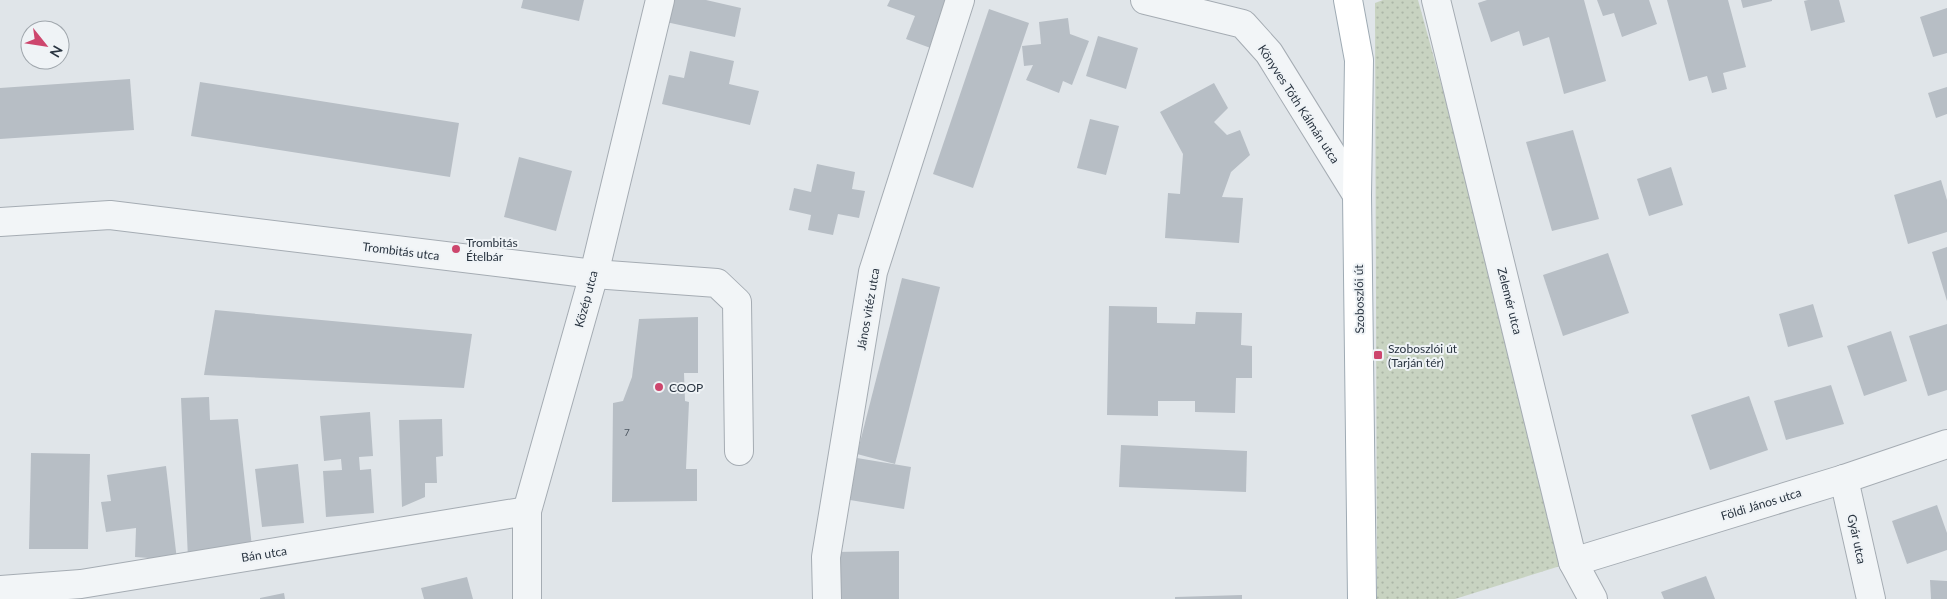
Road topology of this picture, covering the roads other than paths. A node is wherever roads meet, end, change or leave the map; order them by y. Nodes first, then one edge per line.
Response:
1 (660, 0) edge
2 (960, 0) edge
3 (1146, 0) edge
4 (1348, 0) edge
5 (1436, 0) edge
6 (1357, 196) junction
7 (0, 222) edge
8 (594, 274) junction
9 (1947, 444) edge
10 (739, 451) dead end
11 (1844, 478) junction
12 (527, 511) junction
13 (1573, 562) junction
14 (0, 590) edge
15 (83, 592) edge
16 (526, 599) edge
17 (827, 599) edge
18 (1362, 599) edge
19 (1594, 599) edge
20 (1870, 599) edge

1 - 8 street, Közép utca
2 - 17 street, János vitéz utca
3 - 6 street, Könyves Tóth Kálmán utca
4 - 6 main road, Szoboszlói út
5 - 13 street, Zelemér utca
6 - 18 main road, Szoboszlói út
7 - 8 street, Trombitás utca
8 - 10 street, Trombitás utca
8 - 12 street, Közép utca
9 - 11 street, Földi János utca
11 - 13 street, Földi János utca
11 - 20 street, Gyár utca
12 - 15 street, Bán utca
12 - 16 street, Közép utca
13 - 19 street, Zelemér utca
14 - 15 street, Bán utca

